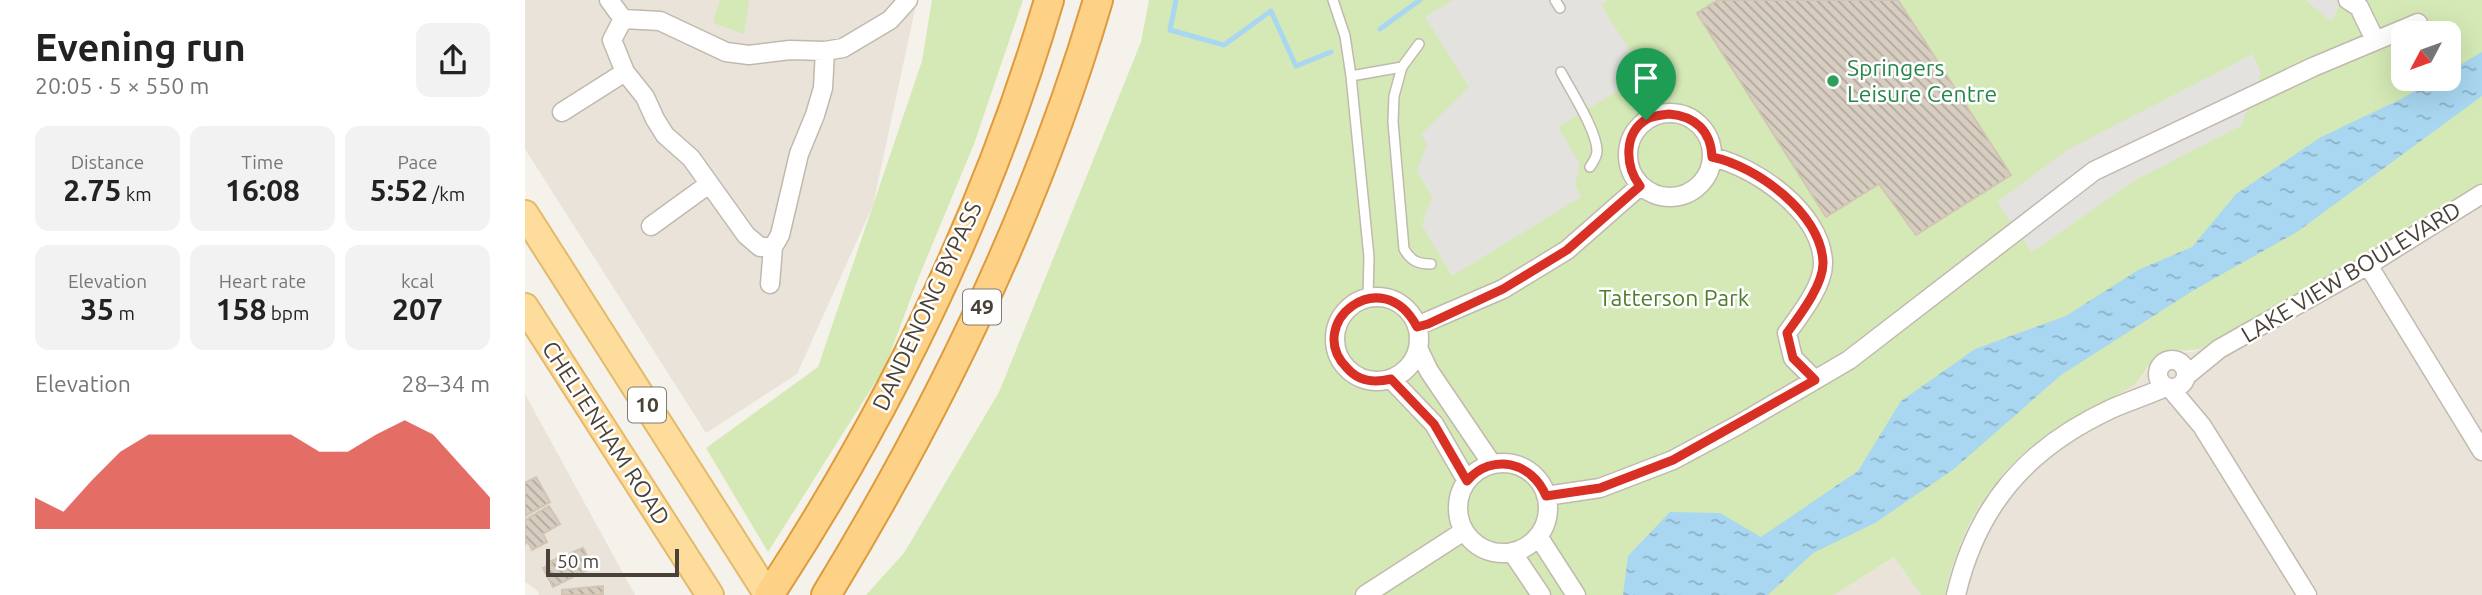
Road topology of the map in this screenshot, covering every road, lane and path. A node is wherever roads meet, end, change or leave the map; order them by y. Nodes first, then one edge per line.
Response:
1 (609, 0) edge
2 (908, 0) edge
3 (1049, 0) edge
4 (1098, 0) edge
5 (1333, 0) edge
6 (2348, 0) edge
7 (623, 19) junction
8 (2391, 34) edge
9 (2375, 40) junction
10 (1419, 44) dead end
11 (825, 51) junction
12 (1402, 67) junction
13 (625, 72) junction
14 (1561, 72) dead end
15 (1351, 76) junction
16 (562, 112) dead end
17 (1712, 157) junction
18 (1590, 167) dead end
19 (709, 184) junction
20 (1640, 186) junction
21 (2482, 194) edge
22 (525, 214) edge
23 (651, 226) dead end
24 (773, 247) junction
25 (1431, 264) dead end
26 (2368, 265) junction
27 (770, 284) dead end
28 (1368, 298) junction
29 (525, 307) edge
30 (1417, 327) junction
31 (1419, 351) junction
32 (2174, 378) junction
33 (1391, 379) junction
34 (1815, 380) junction
35 (2482, 451) edge
36 (1492, 464) junction
37 (1467, 481) junction
38 (1546, 496) junction
39 (1464, 531) junction
40 (1538, 536) junction
41 (1512, 552) junction
42 (710, 595) edge
43 (769, 595) edge
44 (826, 595) edge
45 (1365, 595) edge
46 (1541, 595) edge
47 (1576, 595) edge
48 (1956, 595) edge
49 (2307, 595) edge

1 - 7 street
2 - 11 street
3 - 43 highway, DANDENONG BYPASS / 49
4 - 44 highway, DANDENONG BYPASS / 49
5 - 15 lane
6 - 9 street
7 - 11 street
7 - 13 street
8 - 9 street
9 - 34 street
10 - 12 lane
11 - 24 street
12 - 15 lane
12 - 25 lane
13 - 16 street
13 - 19 street
14 - 18 lane
15 - 28 lane
17 - 20 street
17 - 20 street
17 - 34 street
19 - 23 street
19 - 24 street
20 - 30 street
21 - 26 street, LAKE VIEW BOULEVARD
22 - 43 main road, 10
24 - 27 street
26 - 32 street, LAKE VIEW BOULEVARD
26 - 35 street
28 - 30 street
28 - 33 street
29 - 42 main road, CHELTENHAM ROAD / 10
30 - 31 street
31 - 33 street
31 - 36 street
32 - 48 street, LAKE VIEW BOULEVARD
32 - 49 street
33 - 37 street
34 - 38 street
36 - 37 street
36 - 38 street
37 - 39 street
38 - 40 street
39 - 41 street
39 - 45 street
40 - 41 street
40 - 47 street
41 - 46 street

